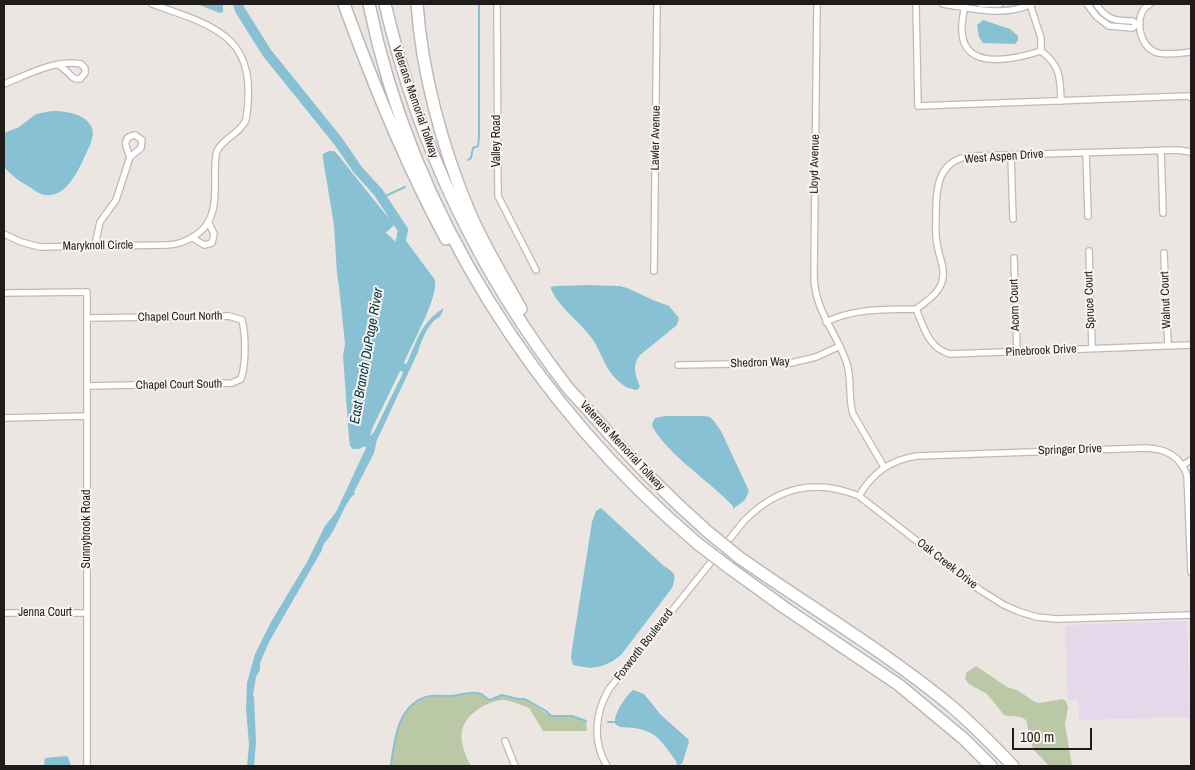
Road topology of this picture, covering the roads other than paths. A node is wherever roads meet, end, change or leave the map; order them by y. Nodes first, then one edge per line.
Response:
1 (152, 4) edge
2 (344, 4) edge
3 (369, 4) edge
4 (385, 4) edge
5 (417, 4) edge
6 (497, 4) edge
7 (658, 4) edge
8 (817, 4) edge
9 (916, 4) edge
10 (944, 4) edge
11 (981, 4) edge
12 (1000, 4) edge
13 (1031, 4) edge
14 (1088, 4) edge
15 (1096, 4) edge
16 (1150, 4) edge
17 (965, 6) edge
18 (1138, 24) junction
19 (1041, 51) junction
20 (1191, 52) edge
21 (58, 65) junction
22 (4, 84) edge
23 (1191, 98) edge
24 (1061, 101) junction
25 (1161, 150) junction
26 (1191, 152) edge
27 (1086, 153) junction
28 (1011, 155) junction
29 (130, 157) dead end
30 (1163, 213) dead end
31 (1088, 216) dead end
32 (1013, 218) dead end
33 (209, 223) junction
34 (4, 234) edge
35 (193, 238) junction
36 (95, 245) junction
37 (1089, 251) dead end
38 (1164, 253) dead end
39 (1014, 258) dead end
40 (536, 270) dead end
41 (654, 271) dead end
42 (4, 293) edge
43 (916, 309) junction
44 (87, 318) junction
45 (826, 322) junction
46 (504, 324) junction
47 (1191, 345) edge
48 (840, 346) junction
49 (1168, 346) junction
50 (1092, 348) junction
51 (540, 349) junction
52 (244, 350) joint
53 (1017, 352) junction
54 (678, 365) dead end
55 (87, 386) junction
56 (87, 416) junction
57 (4, 418) edge
58 (1191, 460) edge
59 (1182, 465) junction
60 (884, 467) junction
61 (858, 496) junction
62 (730, 538) joint
63 (1191, 572) edge
64 (4, 613) edge
65 (87, 613) junction
66 (1191, 615) edge
67 (505, 741) dead end
68 (87, 766) edge
69 (515, 766) edge
70 (607, 766) edge
71 (991, 766) edge
72 (1013, 766) edge

1 - 33 street, Maryknoll Circle
2 - 46 highway
3 - 46 highway, Veterans Memorial Tollway
4 - 51 highway, Veterans Memorial Tollway
5 - 51 highway
6 - 40 street, Valley Road
7 - 41 street, Lawler Avenue
8 - 45 street, Lloyd Avenue
9 - 24 street
10 - 17 street
11 - 12 street
13 - 17 street
13 - 19 street
14 - 18 street
15 - 18 street
16 - 18 street
17 - 19 street
18 - 20 street
19 - 24 street
21 - 21 street
21 - 22 street
23 - 24 street
25 - 26 street, West Aspen Drive
25 - 27 street, West Aspen Drive
25 - 30 street
27 - 28 street, West Aspen Drive
27 - 31 street
28 - 32 street
28 - 43 street, West Aspen Drive
29 - 36 street
33 - 35 street, Maryknoll Circle
33 - 35 street, Maryknoll Circle
34 - 36 street, Maryknoll Circle
35 - 36 street, Maryknoll Circle
37 - 50 street, Spruce Court
38 - 49 street, Walnut Court
39 - 53 street, Acorn Court
42 - 44 street, Sunnybrook Road
43 - 45 street
43 - 53 street, Pinebrook Drive
44 - 52 street, Chapel Court North
44 - 55 street, Sunnybrook Road
45 - 48 street, Lloyd Avenue
46 - 71 highway, Veterans Memorial Tollway, bridge
47 - 49 street, Pinebrook Drive
48 - 54 street, Shedron Way
48 - 60 street, Lloyd Avenue
49 - 50 street, Pinebrook Drive
50 - 53 street, Pinebrook Drive
51 - 72 highway, Veterans Memorial Tollway, bridge
52 - 55 street, Chapel Court South
55 - 56 street, Sunnybrook Road
56 - 57 street
56 - 65 street, Sunnybrook Road
58 - 59 street
59 - 60 street, Springer Drive
59 - 63 street
60 - 61 street, Springer Drive
61 - 62 street, Oak Creek Drive
61 - 66 street, Oak Creek Drive
62 - 70 street, Foxworth Boulevard
64 - 65 street, Jenna Court
65 - 68 street, Sunnybrook Road
67 - 69 street

